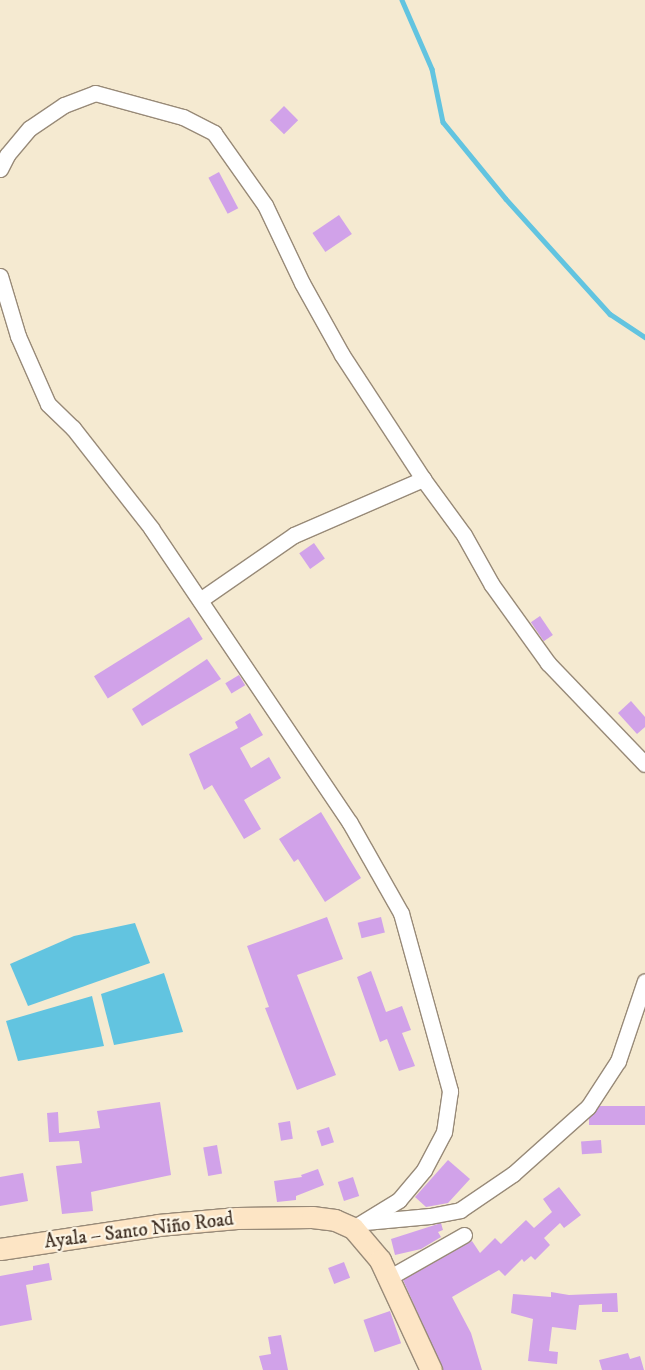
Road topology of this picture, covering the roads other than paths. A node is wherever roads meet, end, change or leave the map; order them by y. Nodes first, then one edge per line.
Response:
1 (0, 169) edge
2 (0, 276) edge
3 (423, 479) junction
4 (200, 600) junction
5 (645, 764) edge
6 (645, 981) edge
7 (358, 1225) junction
8 (464, 1235) dead end
9 (0, 1249) edge
10 (390, 1278) junction
11 (431, 1370) edge

1 - 3 street
2 - 4 street
3 - 4 street
3 - 5 street
4 - 7 street
6 - 7 street
7 - 9 street, Ayala – Santo Niño Road
7 - 10 street, Ayala – Santo Niño Road
8 - 10 street
10 - 11 street, Ayala – Santo Niño Road

